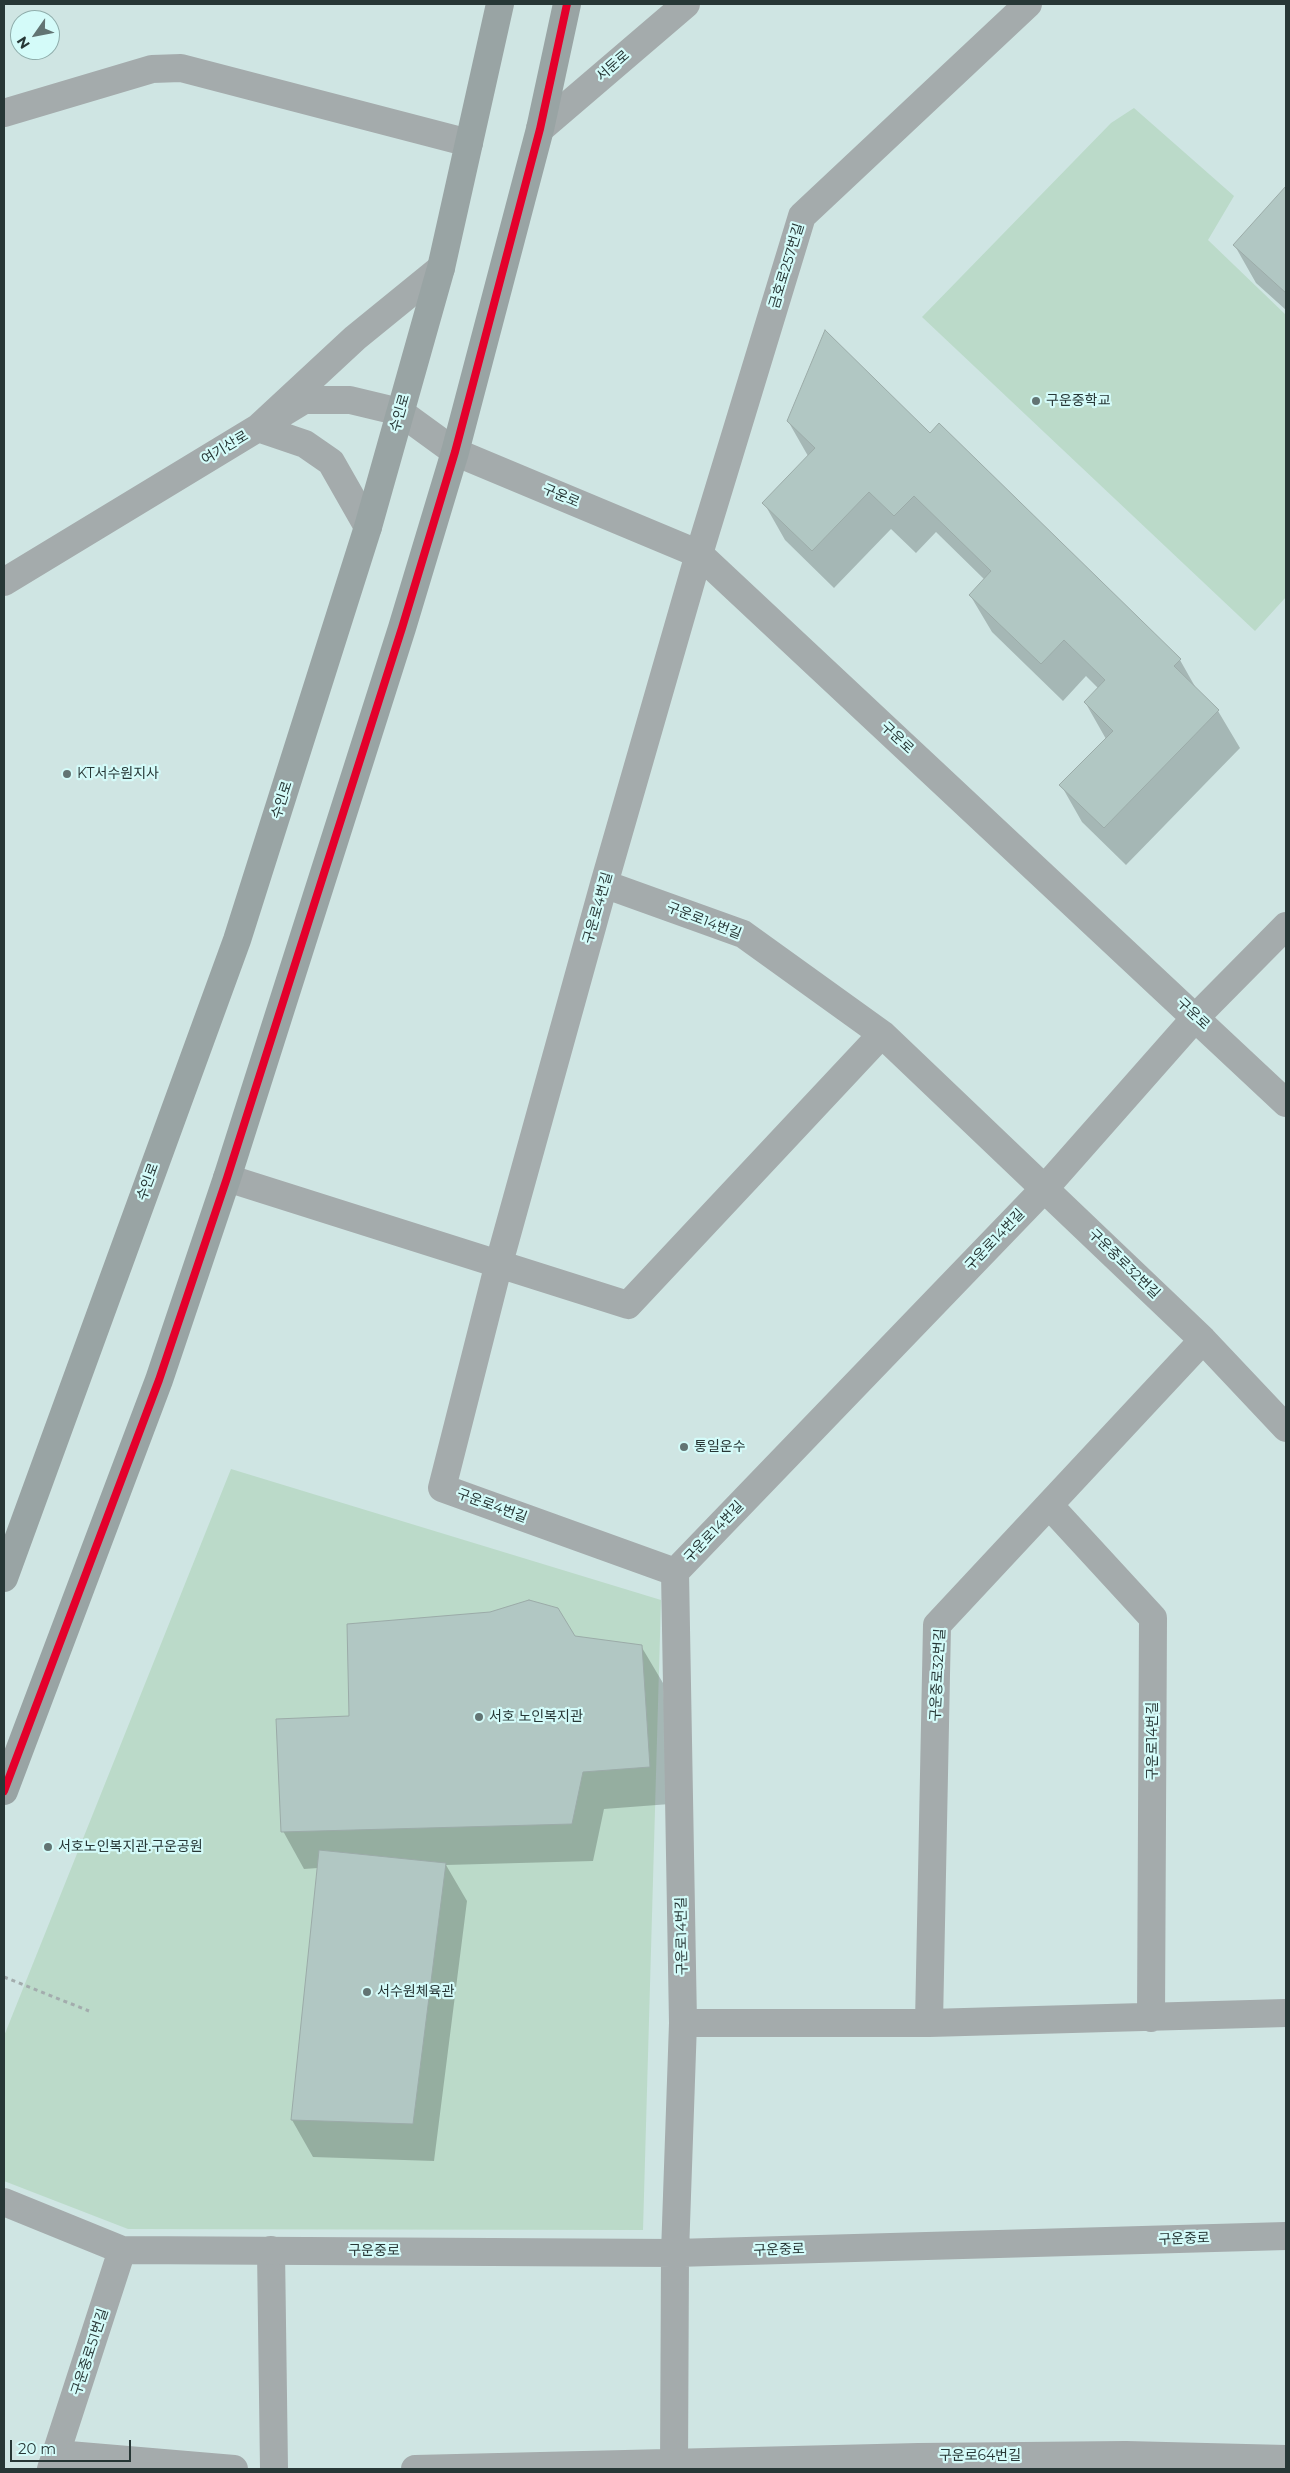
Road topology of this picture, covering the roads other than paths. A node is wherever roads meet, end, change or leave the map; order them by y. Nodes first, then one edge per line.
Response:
1 (500, 4) edge
2 (567, 4) edge
3 (686, 4) edge
4 (1028, 4) edge
5 (4, 113) edge
6 (540, 129) junction
7 (469, 143) junction
8 (441, 268) junction
9 (400, 412) junction
10 (258, 428) junction
11 (455, 452) junction
12 (368, 527) junction
13 (699, 554) junction
14 (4, 582) edge
15 (604, 884) junction
16 (1286, 926) edge
17 (1196, 1017) junction
18 (882, 1034) junction
19 (1286, 1103) edge
20 (227, 1178) junction
21 (1045, 1188) junction
22 (499, 1263) junction
23 (1203, 1340) junction
24 (1286, 1428) edge
25 (1049, 1505) junction
26 (675, 1572) junction
27 (4, 1578) edge
28 (4, 1791) edge
29 (1286, 2013) edge
30 (1151, 2018) junction
31 (683, 2023) junction
32 (930, 2023) junction
33 (4, 2202) edge
34 (1286, 2236) edge
35 (122, 2250) junction
36 (271, 2250) junction
37 (675, 2252) junction
38 (1286, 2459) edge
39 (54, 2462) edge
40 (1127, 2462) edge
41 (919, 2463) edge
42 (674, 2466) edge
43 (234, 2469) edge
44 (274, 2469) edge
45 (415, 2469) edge

1 - 7 main road, 수인로
2 - 6 main road
3 - 6 street, 서둔로
4 - 13 street, 금호로257번길
5 - 7 street
6 - 11 main road
7 - 8 main road, 수인로
8 - 9 main road, 수인로
8 - 10 street
9 - 10 street, 여기산로
9 - 11 street, 여기산로
9 - 12 main road, 수인로
10 - 12 street
10 - 14 street, 여기산로
11 - 13 street, 구운로
11 - 20 main road
12 - 27 main road, 수인로
13 - 15 street, 구운로4번길
13 - 17 street, 구운로
15 - 18 street, 구운로14번길
15 - 22 street, 구운로4번길
16 - 17 street, 구운로14번길
17 - 19 street, 구운로
17 - 21 street, 구운로14번길
18 - 21 street, 구운로14번길
18 - 22 street
20 - 22 street
20 - 28 main road
21 - 23 street, 구운중로32번길
21 - 26 street, 구운로14번길
22 - 26 street, 구운로4번길
23 - 24 street, 구운중로32번길
23 - 25 street, 구운중로32번길
25 - 30 street, 구운로14번길
25 - 32 street, 구운중로32번길
26 - 31 street, 구운로14번길
29 - 30 street
30 - 32 street
31 - 32 street
31 - 37 street, 구운로14번길
33 - 35 street, 구운중로
34 - 37 street, 구운중로
35 - 36 street, 구운중로
35 - 39 street, 구운중로51번길
36 - 37 street, 구운중로
36 - 44 street
37 - 42 street
38 - 40 street, 구운로64번길
39 - 43 street, 구운중로51번길
40 - 41 street, 구운로64번길
41 - 42 street, 구운로64번길
42 - 45 street, 구운로64번길

